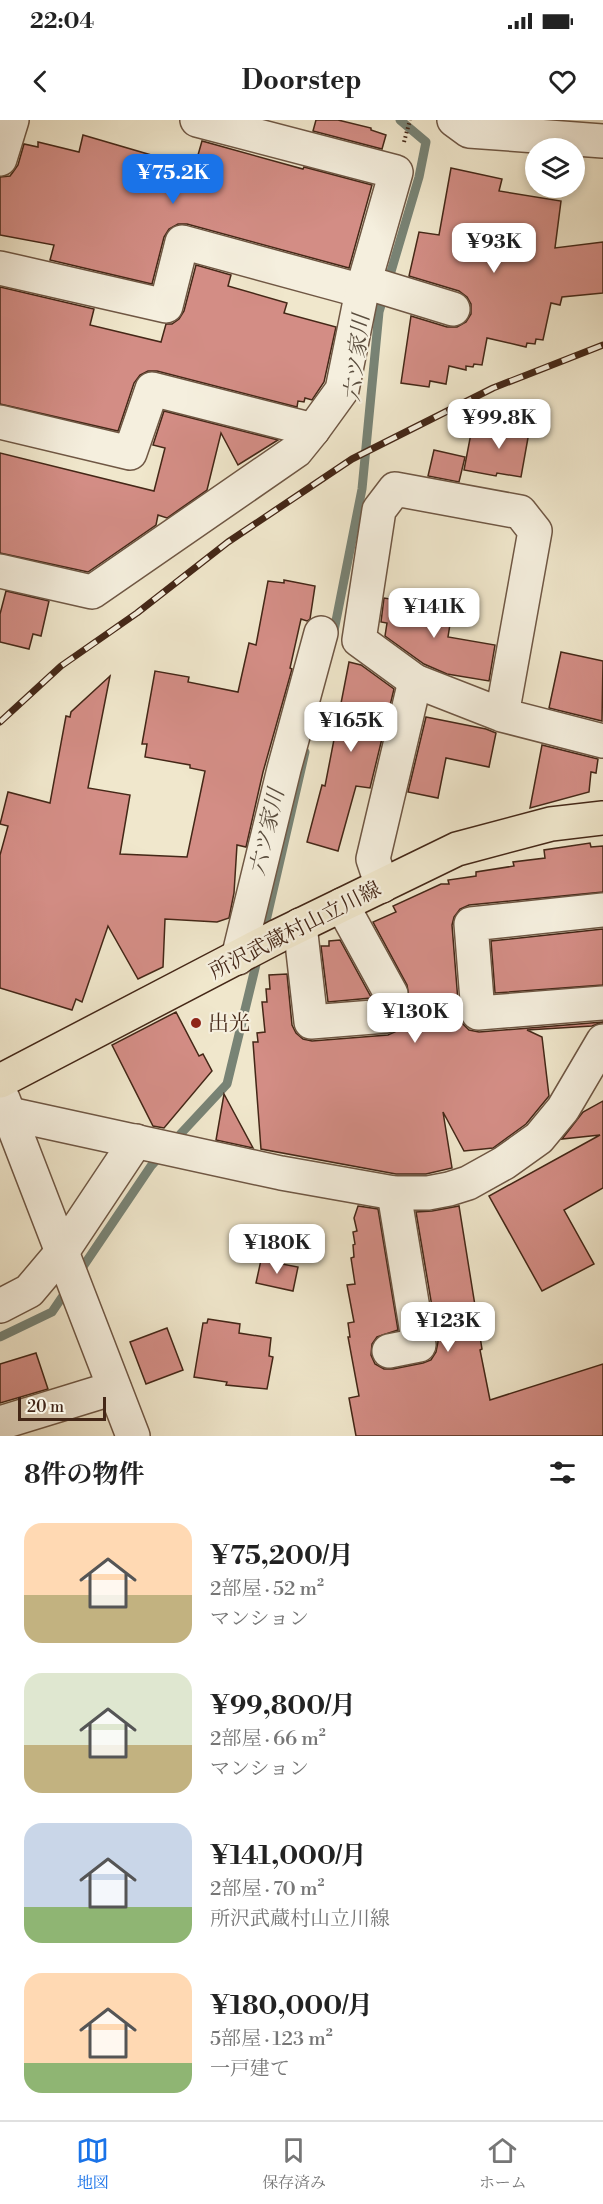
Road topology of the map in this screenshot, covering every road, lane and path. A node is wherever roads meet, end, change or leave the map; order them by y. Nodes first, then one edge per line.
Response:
1 (12, 120) edge
2 (197, 120) edge
3 (410, 120) edge
4 (454, 120) edge
5 (603, 141) edge
6 (403, 148) dead end
7 (0, 159) edge
8 (0, 268) edge
9 (363, 286) junction
10 (453, 309) dead end
11 (0, 422) edge
12 (313, 430) junction
13 (0, 571) edge
14 (321, 633) dead end
15 (415, 681) junction
16 (502, 715) junction
17 (603, 741) edge
18 (603, 818) edge
19 (382, 886) junction
20 (342, 905) junction
21 (603, 910) edge
22 (289, 931) junction
23 (243, 956) junction
24 (603, 1003) edge
25 (603, 1041) edge
26 (0, 1081) edge
27 (5, 1103) edge
28 (147, 1144) junction
29 (394, 1193) junction
30 (65, 1260) junction
31 (0, 1306) edge
32 (389, 1351) dead end
33 (114, 1388) junction
34 (0, 1423) edge
35 (133, 1436) edge

1 - 7 street
2 - 9 street
3 - 6 path
4 - 5 street
8 - 9 street
9 - 10 street
9 - 12 street
11 - 12 street
12 - 13 street
14 - 23 street
15 - 16 street
15 - 16 street
15 - 19 street
16 - 17 street
18 - 19 main road, 所沢武蔵村山立川線
19 - 20 main road, 所沢武蔵村山立川線
20 - 22 main road, 所沢武蔵村山立川線
20 - 22 street
21 - 24 street
22 - 23 main road, 所沢武蔵村山立川線
23 - 26 main road, 所沢武蔵村山立川線
25 - 29 street
27 - 28 street
27 - 30 street
28 - 29 street
28 - 30 street
29 - 32 street
30 - 31 street
30 - 33 street
33 - 34 street
33 - 35 street

